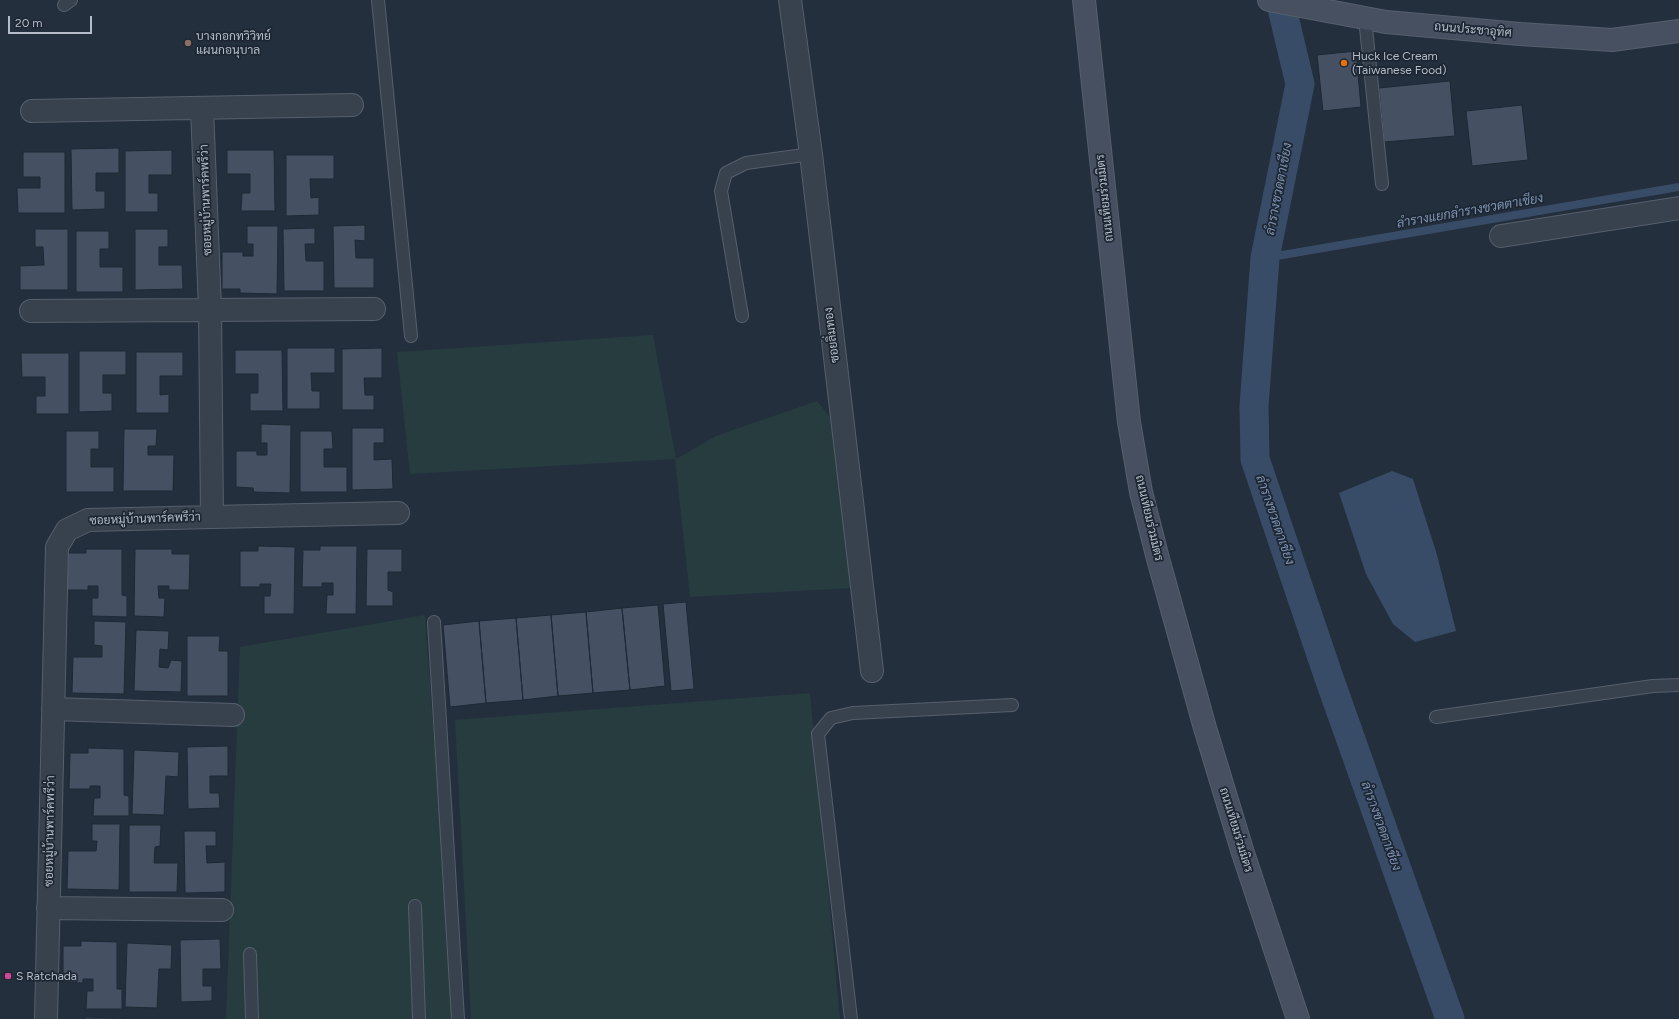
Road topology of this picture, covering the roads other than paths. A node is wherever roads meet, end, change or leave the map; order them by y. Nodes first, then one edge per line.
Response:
1 (378, 0) edge
2 (790, 0) edge
3 (1084, 0) edge
4 (1269, 0) edge
5 (1365, 18) junction
6 (1679, 31) edge
7 (352, 105) dead end
8 (202, 108) junction
9 (32, 111) dead end
10 (811, 154) junction
11 (1382, 184) dead end
12 (1679, 208) edge
13 (1501, 236) dead end
14 (374, 308) dead end
15 (210, 309) junction
16 (31, 311) dead end
17 (742, 316) dead end
18 (411, 336) dead end
19 (398, 513) dead end
20 (212, 517) junction
21 (434, 622) dead end
22 (872, 671) dead end
23 (1679, 686) edge
24 (1012, 705) dead end
25 (54, 709) junction
26 (233, 715) dead end
27 (1436, 717) dead end
28 (415, 906) dead end
29 (48, 908) junction
30 (222, 910) dead end
31 (250, 954) dead end
32 (46, 1019) edge
33 (252, 1019) edge
34 (419, 1019) edge
35 (458, 1019) edge
36 (851, 1019) edge
37 (1298, 1019) edge

1 - 18 lane
2 - 10 street, ซอยลิ่มทอง
3 - 37 street, ถนนเทียมร่วมมิตร
4 - 5 street, ถนนประชาอุทิศ
5 - 6 street, ถนนประชาอุทิศ
5 - 11 lane
7 - 8 street
8 - 9 street
8 - 15 street, ซอยหมู่บ้านพาร์คพรีว่า
10 - 17 lane
10 - 22 street, ซอยลิ่มทอง
12 - 13 street
14 - 15 street
15 - 16 street
15 - 20 street, ซอยหมู่บ้านพาร์คพรีว่า
19 - 20 street
20 - 25 street, ซอยหมู่บ้านพาร์คพรีว่า
21 - 35 lane
23 - 27 lane
24 - 36 lane
25 - 26 street
25 - 29 street, ซอยหมู่บ้านพาร์คพรีว่า
28 - 34 lane
29 - 30 street
29 - 32 street, ซอยหมู่บ้านพาร์คพรีว่า
31 - 33 lane

